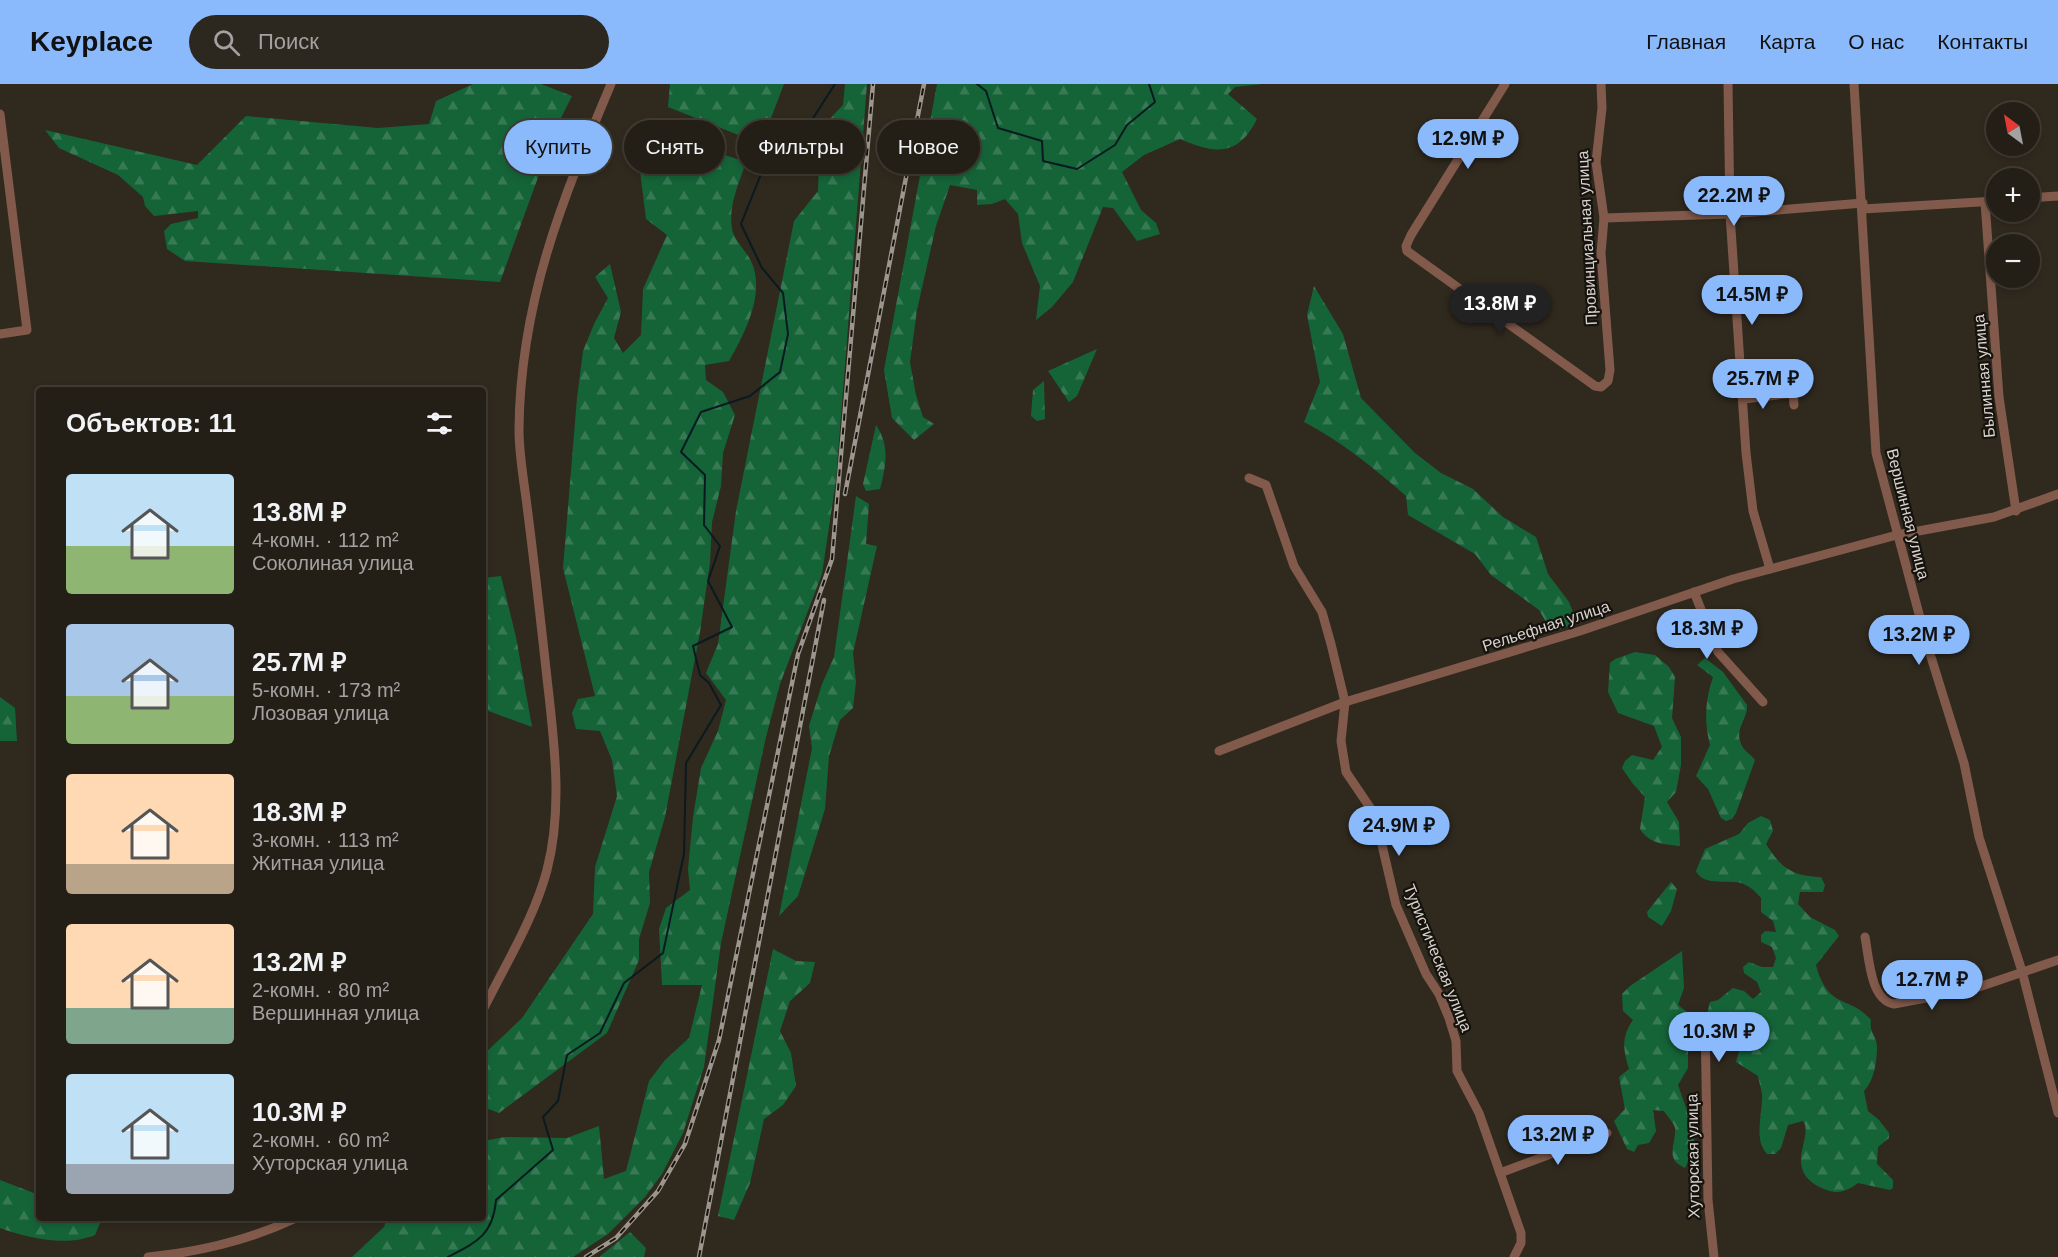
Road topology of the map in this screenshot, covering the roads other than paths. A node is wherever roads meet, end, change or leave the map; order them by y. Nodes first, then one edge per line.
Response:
1 (611, 84) edge
2 (1504, 84) edge
3 (1601, 84) edge
4 (1728, 84) edge
5 (1854, 84) edge
6 (0, 114) edge
7 (2058, 196) edge
8 (2040, 197) edge
9 (1985, 201) joint
10 (1863, 206) junction
11 (1730, 214) junction
12 (1604, 218) junction
13 (0, 334) edge
14 (1744, 399) junction
15 (1794, 405) dead end
16 (1250, 478) dead end
17 (2058, 494) edge
18 (2016, 511) junction
19 (1897, 535) junction
20 (1770, 569) junction
21 (1694, 592) junction
22 (1345, 702) junction
23 (1762, 702) dead end
24 (1219, 751) dead end
25 (1865, 937) dead end
26 (2058, 960) edge
27 (2022, 971) junction
28 (486, 1004) edge
29 (1705, 1018) dead end
30 (2058, 1113) edge
31 (1607, 1133) dead end
32 (1500, 1173) junction
33 (290, 1221) edge
34 (148, 1257) edge
35 (1514, 1257) edge
36 (1714, 1257) edge

1 - 28 street
2 - 12 street, Провинциальная улица
3 - 12 street, Провинциальная улица
4 - 11 street
5 - 10 street, Вершинная улица
6 - 13 street
7 - 8 street
9 - 10 street
9 - 18 street, Былинная улица
10 - 11 street
10 - 19 street, Вершинная улица
11 - 12 street
11 - 14 street
14 - 15 street
14 - 20 street
16 - 22 street, Туристическая улица
17 - 18 street, Рельефная улица
18 - 19 street, Рельефная улица
19 - 20 street, Рельефная улица
19 - 27 street, Вершинная улица
20 - 21 street, Рельефная улица
21 - 22 street, Рельефная улица
21 - 23 street
22 - 24 street, Рельефная улица
22 - 32 street, Туристическая улица
25 - 27 street
26 - 27 street
27 - 30 street, Вершинная улица
29 - 36 street, Хуторская улица
31 - 32 street
32 - 35 street, Туристическая улица
33 - 34 street

